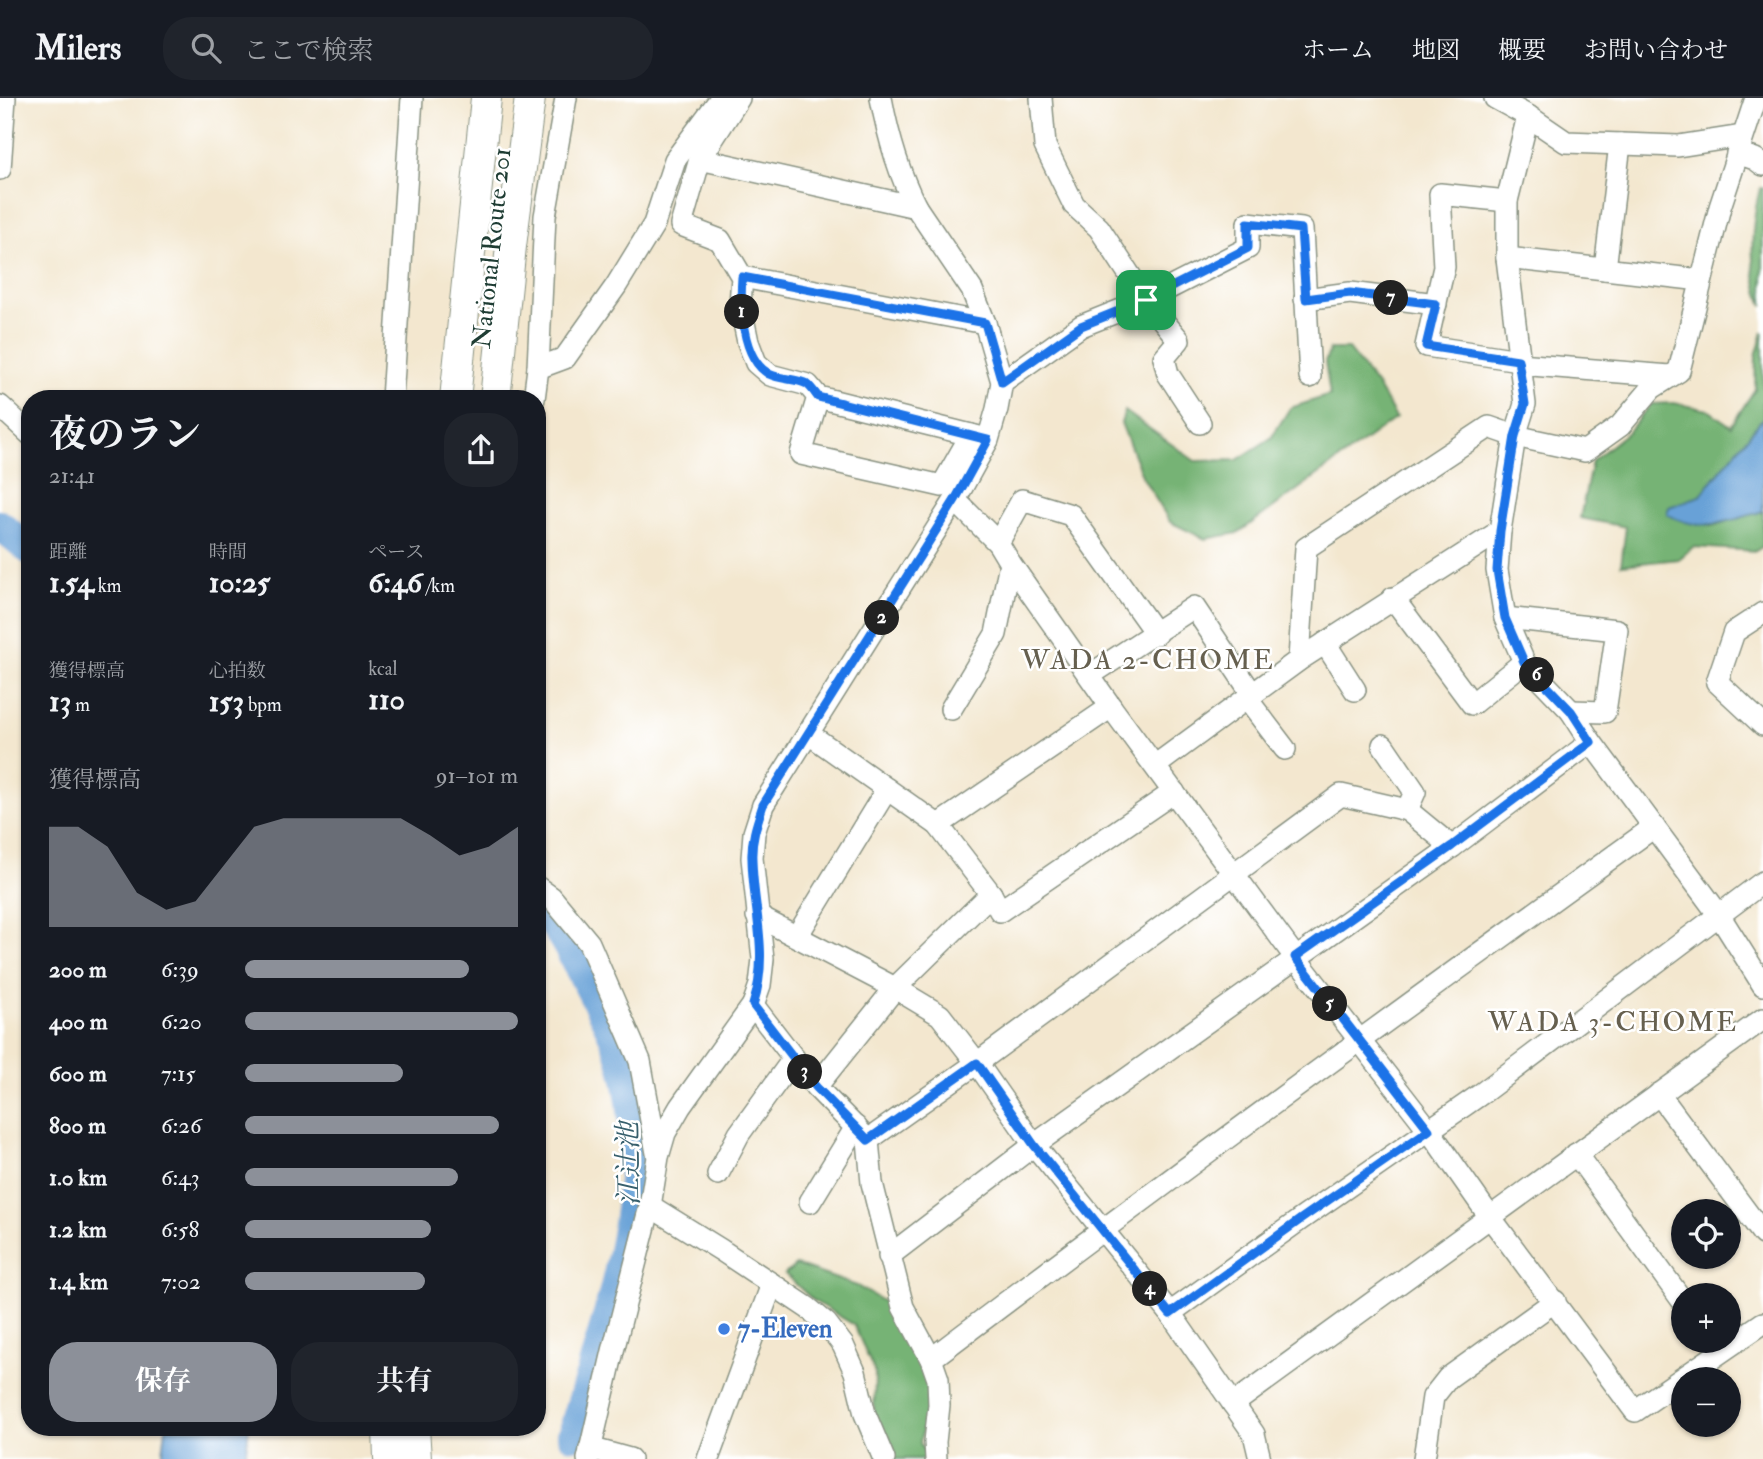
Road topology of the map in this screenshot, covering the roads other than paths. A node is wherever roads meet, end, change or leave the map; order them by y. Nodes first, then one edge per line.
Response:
1 (5, 98) edge
2 (412, 98) edge
3 (467, 98) edge
4 (486, 98) edge
5 (510, 98) edge
6 (532, 98) edge
7 (566, 98) edge
8 (721, 98) edge
9 (739, 98) edge
10 (881, 98) edge
11 (1041, 98) edge
12 (1494, 98) edge
13 (1756, 98) edge
14 (1528, 116) junction
15 (1620, 144) junction
16 (1739, 145) junction
17 (701, 159) junction
18 (1763, 165) edge
19 (0, 169) edge
20 (1507, 201) junction
21 (916, 207) junction
22 (1507, 258) junction
23 (1605, 269) junction
24 (742, 277) junction
25 (1701, 280) junction
26 (1306, 299) junction
27 (1146, 300) junction
28 (1436, 304) junction
29 (985, 323) junction
30 (1519, 362) junction
31 (538, 368) junction
32 (1670, 376) junction
33 (1310, 377) dead end
34 (1002, 382) junction
35 (393, 390) edge
36 (438, 390) edge
37 (456, 390) edge
38 (478, 390) edge
39 (496, 390) edge
40 (535, 390) edge
41 (818, 397) junction
42 (0, 406) edge
43 (1200, 424) dead end
44 (21, 425) edge
45 (1515, 436) junction
46 (979, 438) junction
47 (955, 500) junction
48 (1500, 531) junction
49 (998, 543) junction
50 (1010, 563) junction
51 (1393, 598) junction
52 (1763, 613) edge
53 (1505, 618) junction
54 (1156, 634) junction
55 (1325, 643) junction
56 (1299, 660) junction
57 (1524, 662) junction
58 (1090, 675) junction
59 (1355, 690) dead end
60 (1250, 697) junction
61 (1111, 707) junction
62 (951, 709) dead end
63 (1571, 711) junction
64 (1763, 725) edge
65 (808, 734) junction
66 (1591, 742) junction
67 (1383, 745) dead end
68 (1285, 749) dead end
69 (1156, 765) junction
70 (887, 789) junction
71 (1174, 792) junction
72 (1407, 810) junction
73 (938, 825) junction
74 (1654, 827) junction
75 (1452, 846) junction
76 (1233, 874) junction
77 (1763, 882) edge
78 (546, 893) edge
79 (991, 894) junction
80 (757, 915) junction
81 (1719, 915) junction
82 (797, 936) junction
83 (1295, 957) junction
84 (1763, 985) edge
85 (895, 988) junction
86 (753, 1005) junction
87 (1763, 1018) edge
88 (1358, 1041) junction
89 (794, 1058) junction
90 (977, 1063) junction
91 (816, 1087) junction
92 (1660, 1094) junction
93 (1429, 1130) junction
94 (862, 1133) junction
95 (1034, 1145) junction
96 (1576, 1154) junction
97 (658, 1157) junction
98 (718, 1174) dead end
99 (810, 1202) dead end
100 (650, 1206) junction
101 (1490, 1217) junction
102 (1102, 1229) junction
103 (1763, 1234) edge
104 (889, 1256) junction
105 (772, 1284) junction
106 (1671, 1285) edge
107 (1555, 1301) junction
108 (1170, 1314) junction
109 (1763, 1323) edge
110 (1741, 1334) edge
111 (1708, 1353) edge
112 (931, 1359) junction
113 (1233, 1404) junction
114 (388, 1436) edge
115 (415, 1436) edge
116 (589, 1453) edge
117 (389, 1459) edge
118 (416, 1459) edge
119 (630, 1459) edge
120 (708, 1459) edge
121 (884, 1459) edge
122 (936, 1459) edge
123 (1260, 1459) edge
124 (1424, 1459) edge

1 - 19 street
2 - 35 street
3 - 36 highway
4 - 37 highway, National Route 201
5 - 38 highway, National Route 201
6 - 39 highway
7 - 31 street
8 - 31 street
9 - 17 street
10 - 21 street
11 - 27 street
12 - 14 street
13 - 16 street
14 - 15 street
14 - 20 street
15 - 16 street
15 - 23 street
16 - 18 street
16 - 25 street
17 - 21 street
17 - 24 street
20 - 22 street
20 - 28 street
21 - 29 street
22 - 23 street
22 - 30 street
23 - 25 street
24 - 29 street
24 - 41 street
25 - 32 street
26 - 27 street
26 - 28 street
26 - 33 street
27 - 34 street
27 - 43 street
28 - 30 street
29 - 34 street
30 - 32 street
30 - 45 street
31 - 40 street
32 - 45 street
34 - 46 street
41 - 46 street
41 - 46 street
42 - 44 street
45 - 48 street
45 - 56 street
46 - 47 street
47 - 49 street
47 - 65 street
48 - 51 street
48 - 53 street
49 - 50 street
49 - 54 street
50 - 58 street
50 - 62 street
51 - 55 street
51 - 57 street
52 - 64 street
53 - 57 street
53 - 63 street
54 - 58 street
54 - 60 street
55 - 56 street
55 - 59 street
56 - 60 street
57 - 63 street
58 - 61 street
60 - 68 street
60 - 69 street
61 - 69 street
61 - 73 street
63 - 66 street
65 - 70 street
65 - 80 street
66 - 74 street
66 - 75 street
67 - 72 street
69 - 71 street
70 - 73 street
70 - 82 street
71 - 76 street
71 - 79 street
72 - 75 street
72 - 76 street
73 - 79 street
74 - 81 street
74 - 88 street
75 - 83 street
76 - 83 street
76 - 90 street
77 - 81 street
78 - 97 street
79 - 85 street
80 - 82 street
80 - 86 street
81 - 84 street
81 - 93 street
82 - 85 street
83 - 88 street
83 - 95 street
85 - 90 street
85 - 91 street
86 - 89 street
86 - 97 street
87 - 92 street
88 - 93 street
88 - 102 street
89 - 91 street
89 - 98 street
90 - 94 street
90 - 95 street
91 - 94 street
92 - 96 street
92 - 103 street
93 - 101 street
93 - 108 street
94 - 99 street
94 - 104 street
95 - 102 street
95 - 104 street
96 - 101 street
96 - 106 street
97 - 100 street
100 - 105 street
100 - 116 street
101 - 107 street
101 - 113 street
102 - 108 street
102 - 112 street
104 - 112 street
105 - 120 street
105 - 121 street
107 - 111 street
107 - 124 street
108 - 113 street
109 - 110 street
112 - 122 street
113 - 123 street
114 - 117 highway
115 - 118 highway
116 - 119 street

